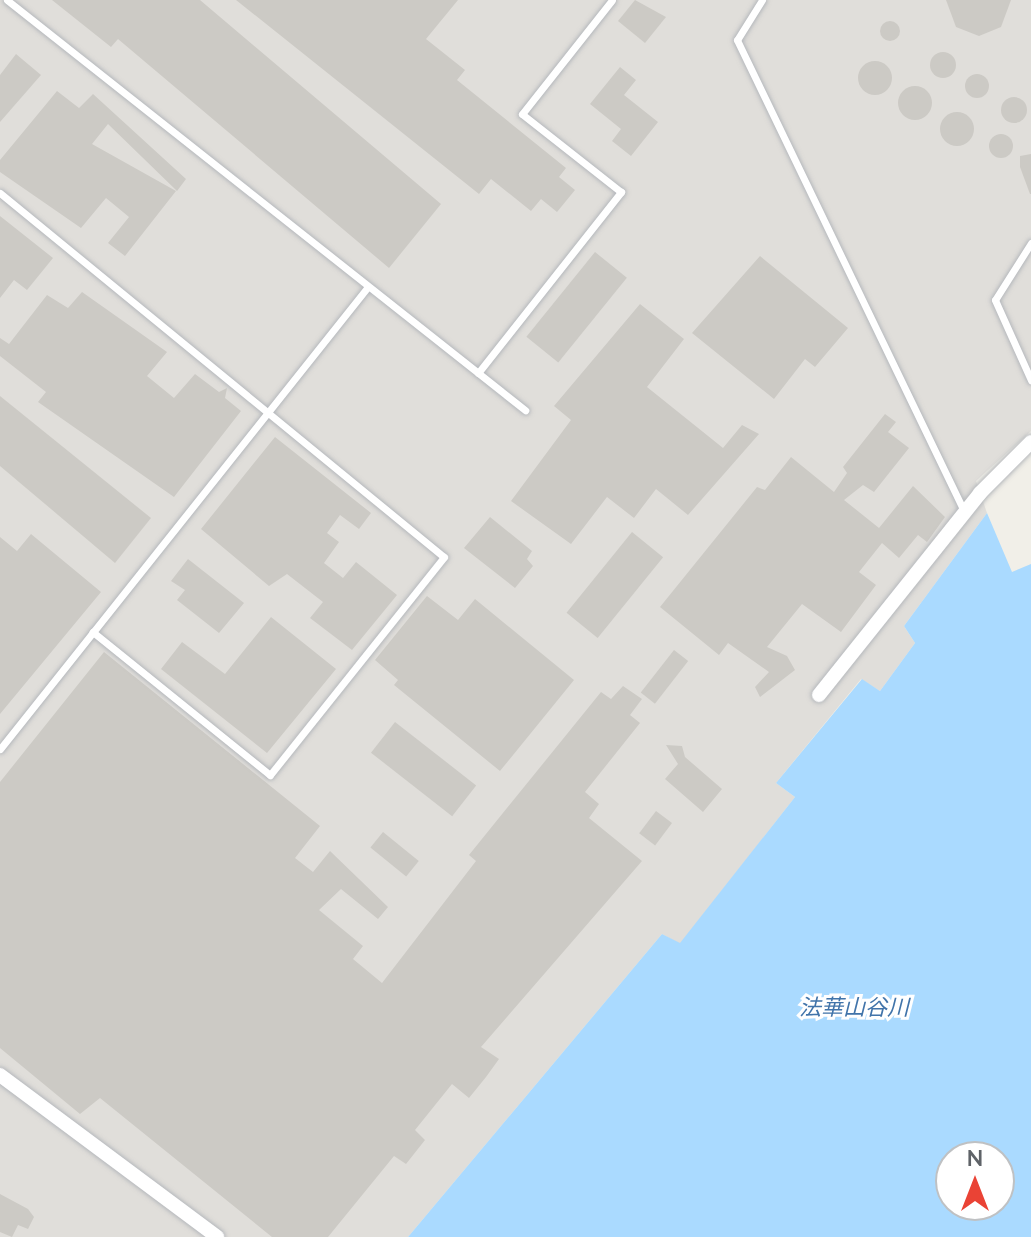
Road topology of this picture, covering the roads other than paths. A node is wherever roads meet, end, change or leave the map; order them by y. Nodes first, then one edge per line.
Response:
1 (7, 0) edge
2 (612, 0) edge
3 (762, 0) edge
4 (0, 193) edge
5 (1031, 243) edge
6 (367, 288) junction
7 (478, 373) junction
8 (1031, 380) edge
9 (525, 410) dead end
10 (269, 411) junction
11 (1031, 442) edge
12 (965, 513) junction
13 (93, 632) junction
14 (819, 695) dead end
15 (0, 749) edge
16 (0, 1075) edge
17 (217, 1237) edge

1 - 6 lane
2 - 7 lane
3 - 12 lane
4 - 10 lane
5 - 8 lane
6 - 7 lane
6 - 10 lane
7 - 9 lane
10 - 13 lane
10 - 13 lane
11 - 12 street
12 - 14 street
13 - 15 lane
16 - 17 street

